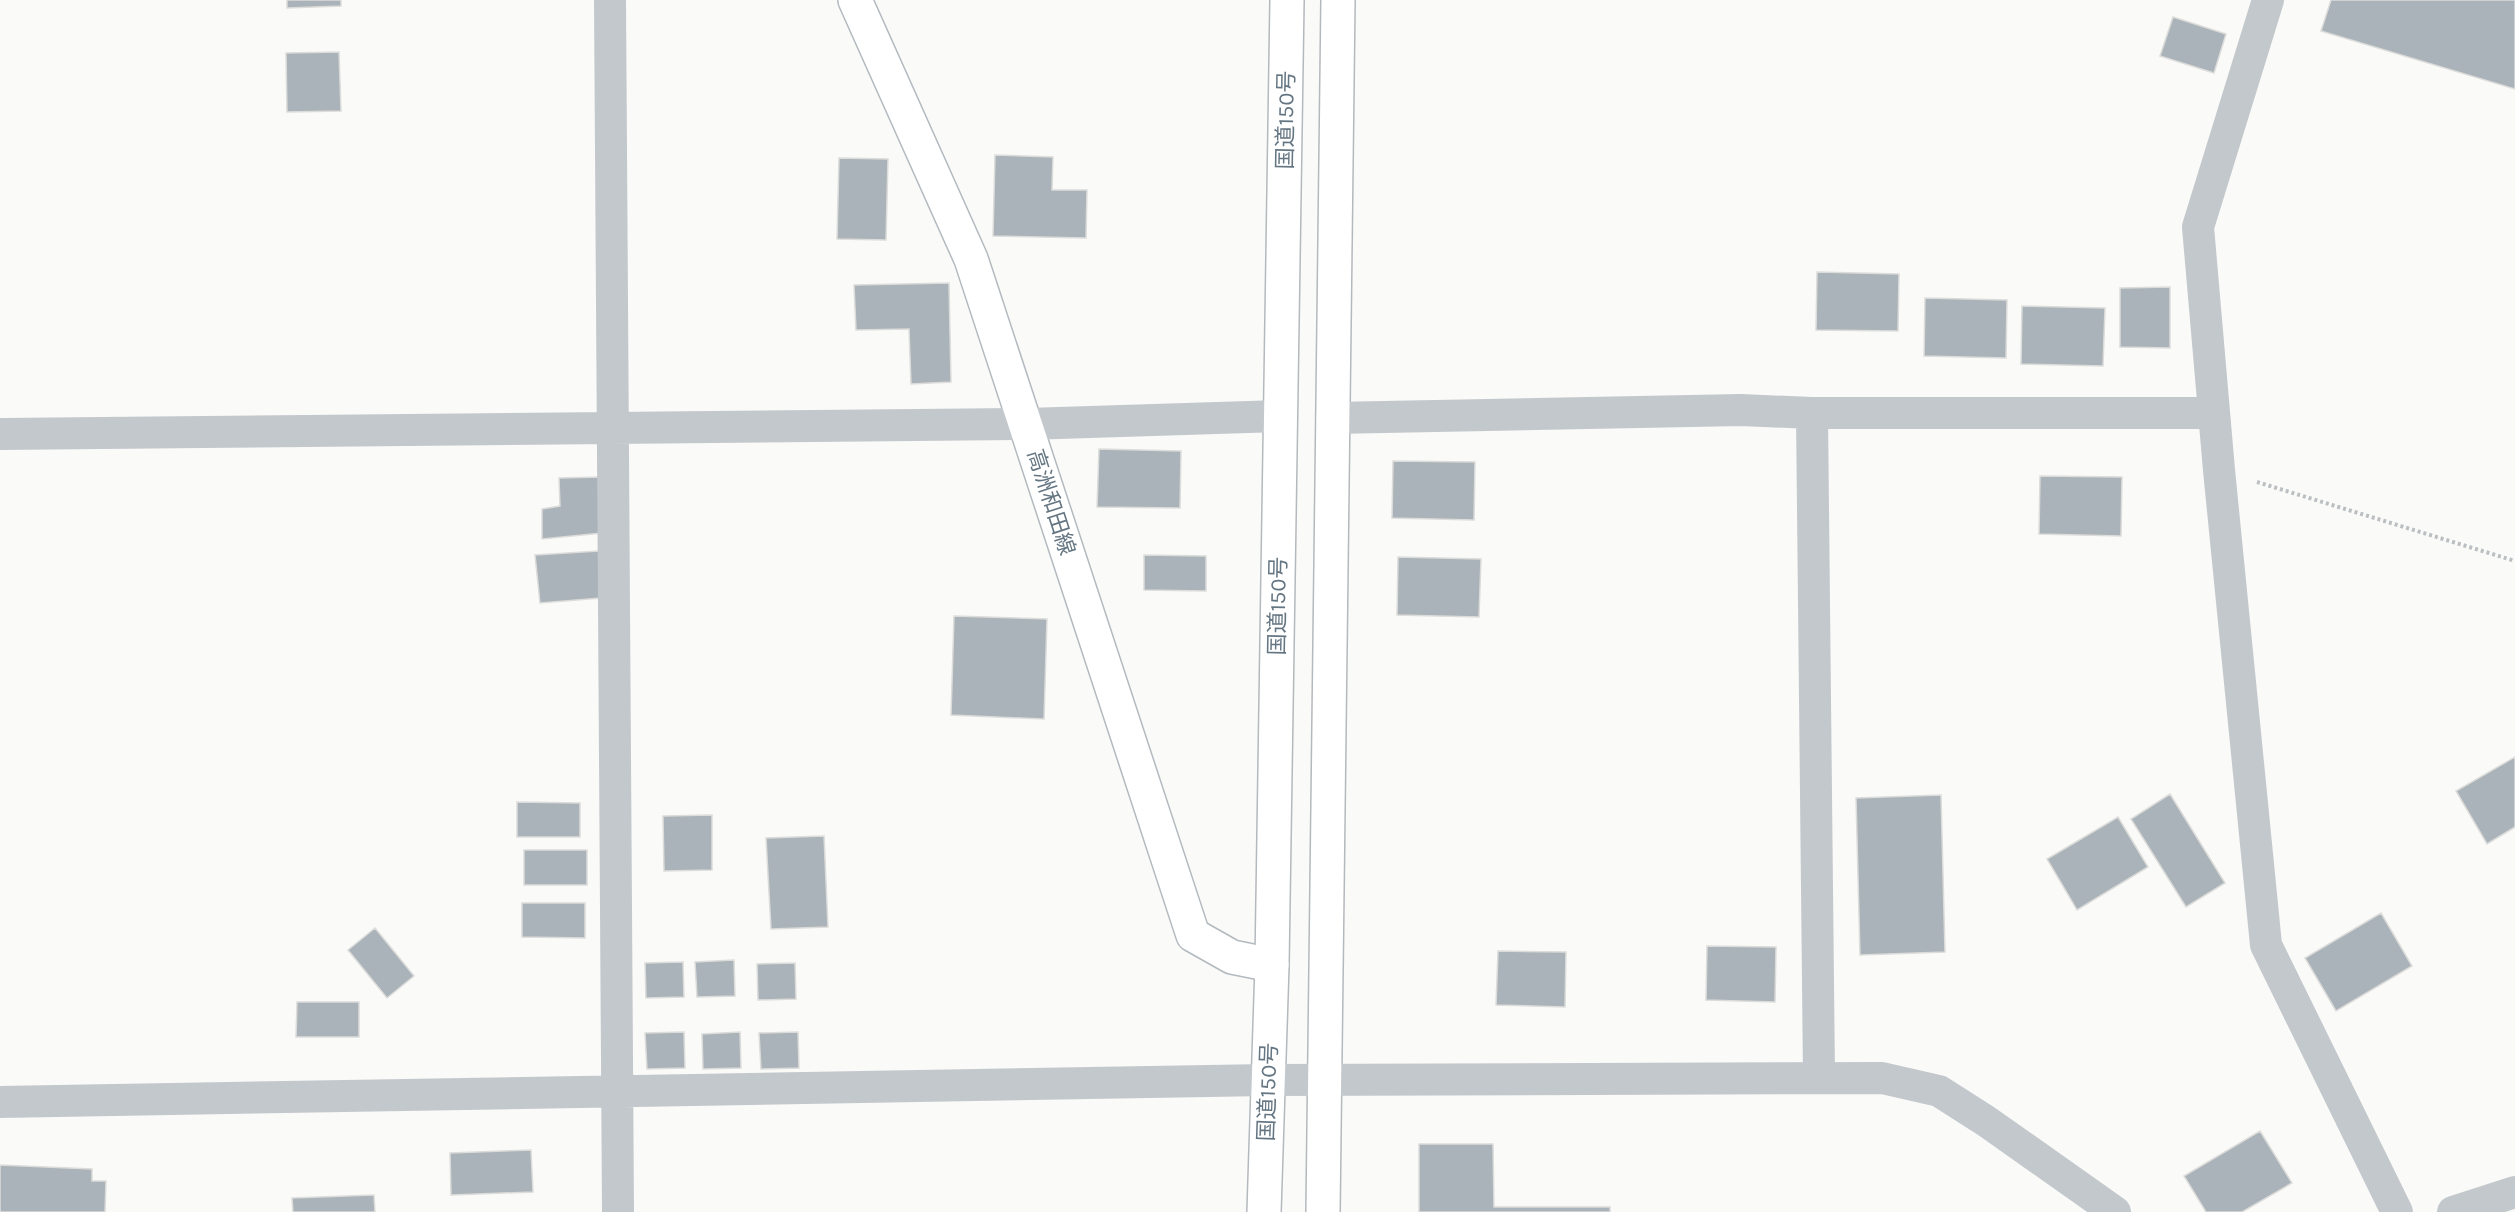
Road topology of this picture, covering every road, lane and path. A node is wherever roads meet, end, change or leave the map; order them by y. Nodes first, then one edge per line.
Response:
1 (610, 0) edge
2 (855, 0) edge
3 (1287, 0) edge
4 (1338, 0) edge
5 (2268, 0) edge
6 (1812, 413) junction
7 (2213, 413) junction
8 (1280, 416) junction
9 (1332, 418) junction
10 (1027, 424) junction
11 (612, 428) junction
12 (0, 434) edge
13 (2219, 470) junction
14 (2515, 561) edge
15 (1272, 965) junction
16 (1819, 1078) junction
17 (1267, 1080) junction
18 (1326, 1081) junction
19 (617, 1091) junction
20 (0, 1102) edge
21 (2515, 1192) edge
22 (618, 1212) edge
23 (1264, 1212) edge
24 (1323, 1212) edge
25 (2115, 1212) edge
26 (2397, 1212) edge
27 (2453, 1212) edge

1 - 11 street
2 - 10 main road, 高洲和田線
3 - 8 main road, 国道150号
4 - 9 main road
5 - 7 street
6 - 7 street
6 - 9 street
6 - 16 street
7 - 13 street
8 - 10 street
8 - 15 main road, 国道150号
9 - 18 main road
10 - 11 street
10 - 15 main road, 高洲和田線
11 - 12 street
11 - 19 street
13 - 14 path
13 - 26 street
15 - 17 main road, 国道150号
16 - 18 street
16 - 25 street
17 - 18 street
17 - 19 street
17 - 23 main road, 国道150号
18 - 24 main road
19 - 20 street
19 - 22 street
21 - 27 street

